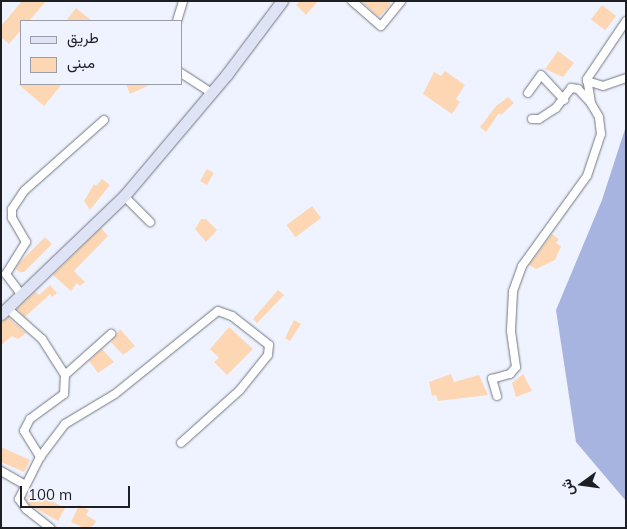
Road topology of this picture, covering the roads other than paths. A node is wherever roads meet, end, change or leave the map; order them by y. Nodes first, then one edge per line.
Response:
1 (183, 1) edge
2 (282, 1) edge
3 (352, 1) edge
4 (397, 3) edge
5 (177, 20) edge
6 (626, 21) edge
7 (182, 73) edge
8 (626, 78) edge
9 (587, 81) junction
10 (212, 93) junction
11 (528, 93) dead end
12 (564, 100) junction
13 (591, 103) junction
14 (532, 119) dead end
15 (104, 120) dead end
16 (124, 196) junction
17 (150, 222) dead end
18 (21, 294) junction
19 (4, 311) edge
20 (111, 334) dead end
21 (65, 376) junction
22 (497, 396) dead end
23 (181, 443) dead end
24 (40, 457) junction
25 (1, 471) edge
26 (24, 485) junction
27 (50, 528) edge

1 - 5 street
2 - 10 main road
3 - 4 street
6 - 9 street
7 - 10 street
8 - 9 street
9 - 13 street
10 - 16 main road
11 - 12 street
12 - 13 street
12 - 14 street
13 - 22 street
15 - 18 street
16 - 17 street
16 - 18 main road
18 - 19 main road
19 - 21 street
20 - 21 street
21 - 24 street
23 - 24 street
24 - 26 street
25 - 26 street
26 - 27 street

